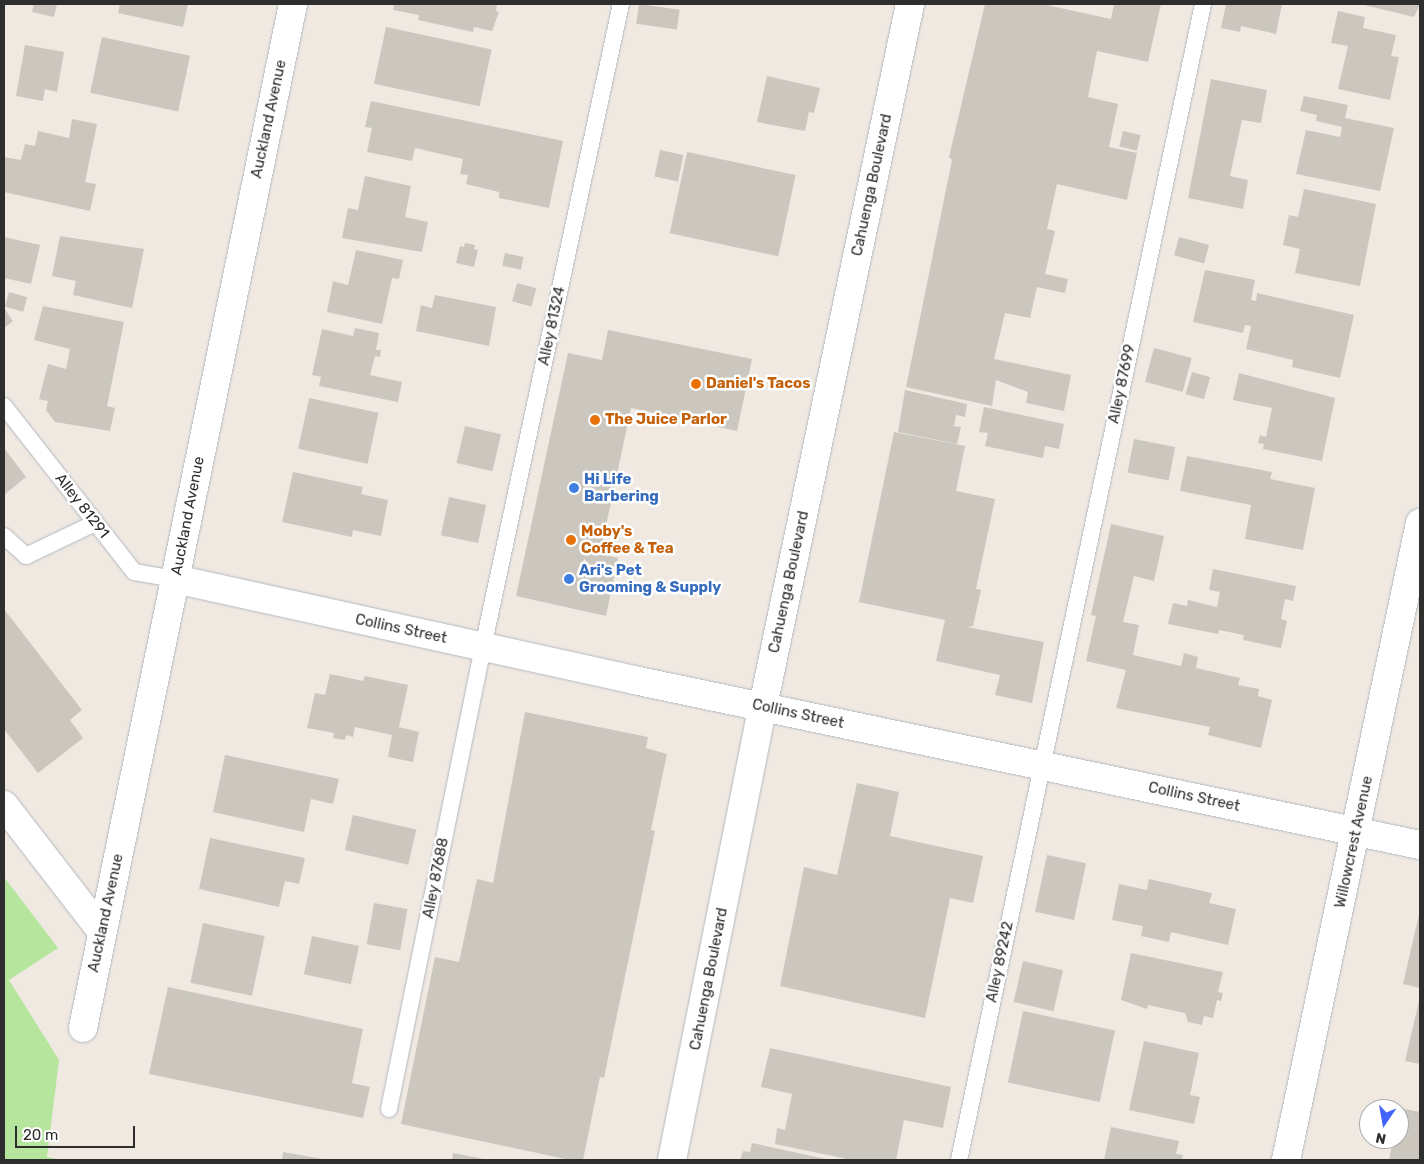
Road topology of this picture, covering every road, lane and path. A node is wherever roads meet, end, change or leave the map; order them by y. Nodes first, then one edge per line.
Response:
1 (293, 4) edge
2 (621, 4) edge
3 (910, 4) edge
4 (1203, 4) edge
5 (4, 406) edge
6 (95, 523) junction
7 (1420, 523) edge
8 (4, 536) edge
9 (175, 579) junction
10 (482, 647) junction
11 (763, 706) junction
12 (1041, 764) junction
13 (4, 805) edge
14 (1356, 832) junction
15 (1420, 845) edge
16 (102, 932) junction
17 (83, 1028) dead end
18 (389, 1109) dead end
19 (672, 1160) edge
20 (960, 1160) edge
21 (1286, 1160) edge

1 - 9 street, Auckland Avenue
2 - 10 lane, Alley 81324
3 - 11 street, Cahuenga Boulevard
4 - 12 lane, Alley 87699
5 - 6 lane, Alley 81291
6 - 8 lane
6 - 9 lane, Alley 81291
7 - 14 street, Willowcrest Avenue
9 - 10 street, Collins Street
9 - 16 street, Auckland Avenue
10 - 11 street, Collins Street
10 - 18 lane, Alley 87688
11 - 12 street, Collins Street
11 - 19 street, Cahuenga Boulevard
12 - 14 street, Collins Street
12 - 20 lane, Alley 89242
13 - 16 street
14 - 15 street, Collins Street
14 - 21 street, Willowcrest Avenue
16 - 17 street, Auckland Avenue

